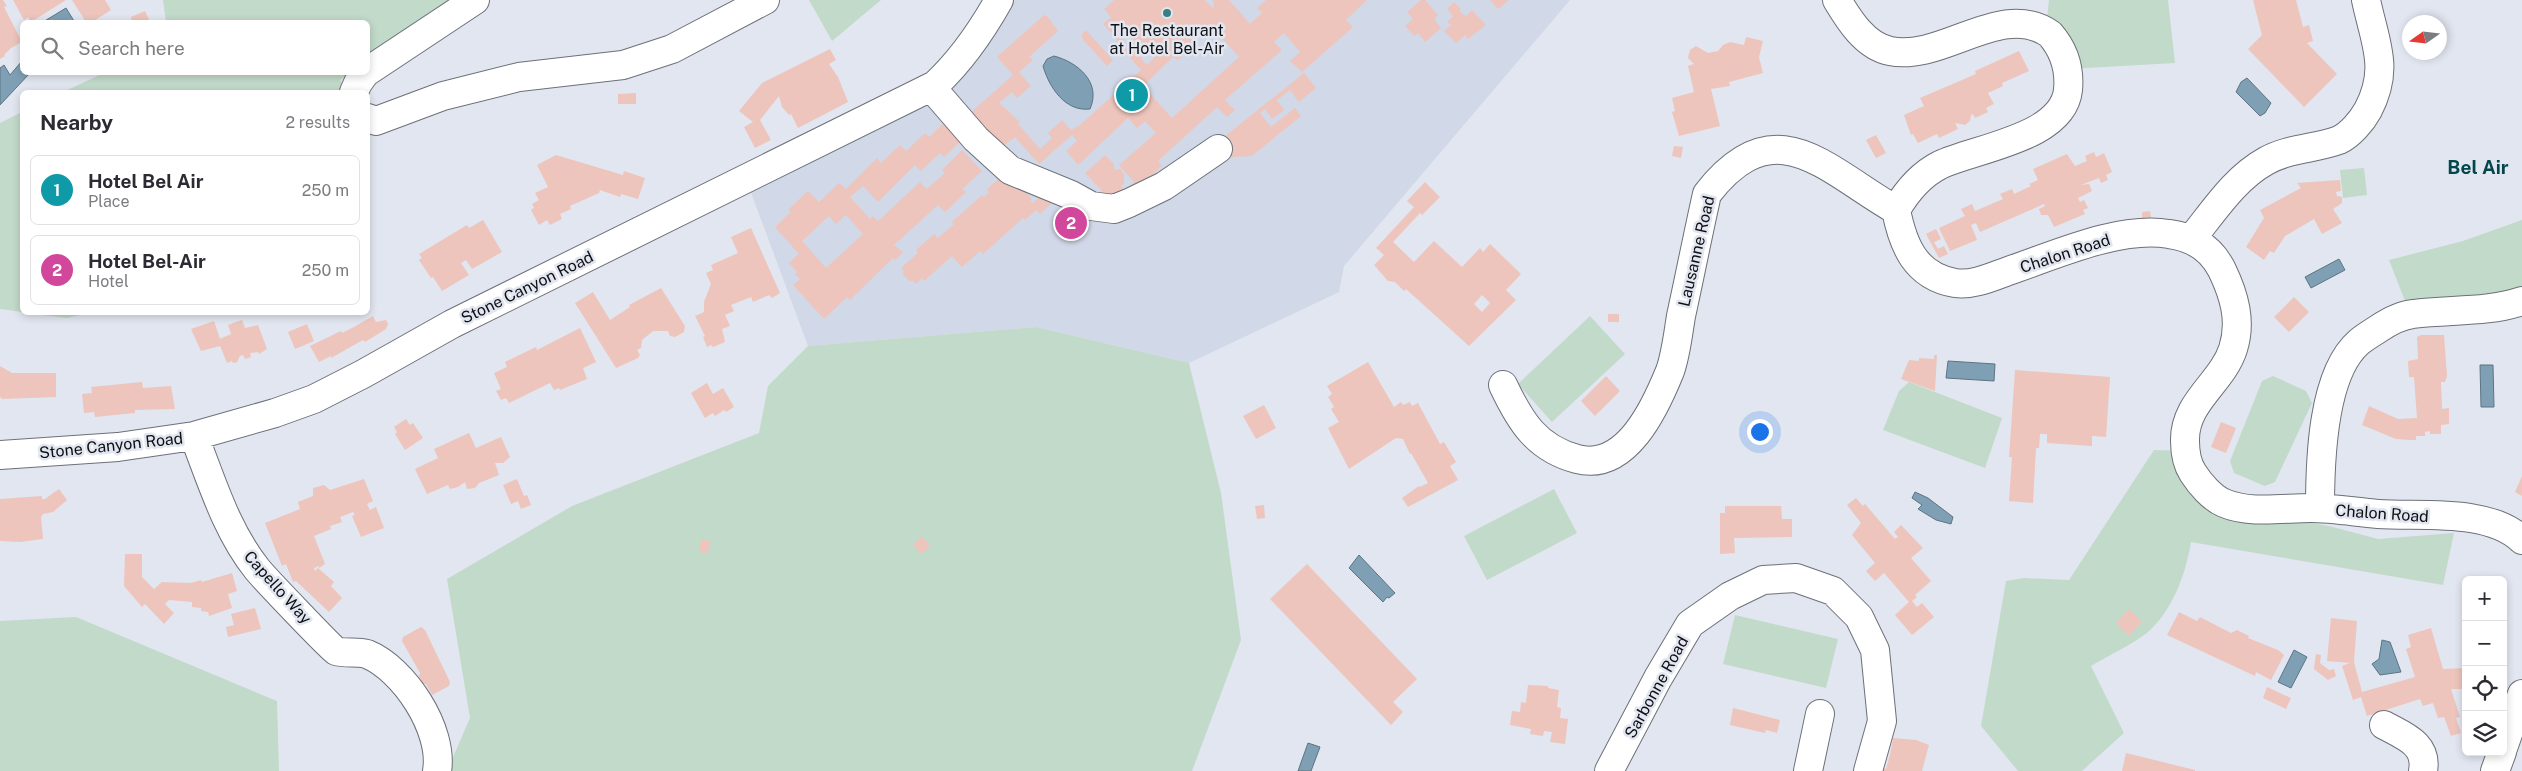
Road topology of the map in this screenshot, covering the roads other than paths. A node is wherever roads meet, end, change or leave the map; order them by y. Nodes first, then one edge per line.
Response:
1 (475, 0) edge
2 (765, 0) edge
3 (999, 0) edge
4 (1837, 0) edge
5 (2366, 0) edge
6 (370, 70) edge
7 (365, 75) edge
8 (931, 87) junction
9 (355, 90) edge
10 (370, 118) edge
11 (1218, 149) dead end
12 (1896, 210) junction
13 (2192, 238) junction
14 (2522, 301) edge
15 (1503, 385) dead end
16 (194, 436) junction
17 (0, 455) edge
18 (2320, 508) junction
19 (2522, 540) edge
20 (2522, 694) edge
21 (1820, 714) dead end
22 (2384, 725) dead end
23 (2507, 737) edge
24 (2501, 756) edge
25 (437, 771) edge
26 (1609, 771) edge
27 (1808, 771) edge
28 (1868, 771) edge
29 (2423, 771) edge
30 (2495, 771) edge

1 - 6 street
2 - 10 street
3 - 8 street, Stone Canyon Road
4 - 12 street
5 - 13 street
7 - 9 street
8 - 11 street
8 - 16 street, Stone Canyon Road
12 - 13 street, Chalon Road
12 - 15 street, Lausanne Road
13 - 18 street, Chalon Road
14 - 18 street
16 - 17 street, Stone Canyon Road
16 - 25 street, Capello Way
18 - 19 street, Chalon Road
20 - 23 street
21 - 27 street
22 - 29 street
24 - 30 street
26 - 28 street, Sarbonne Road

